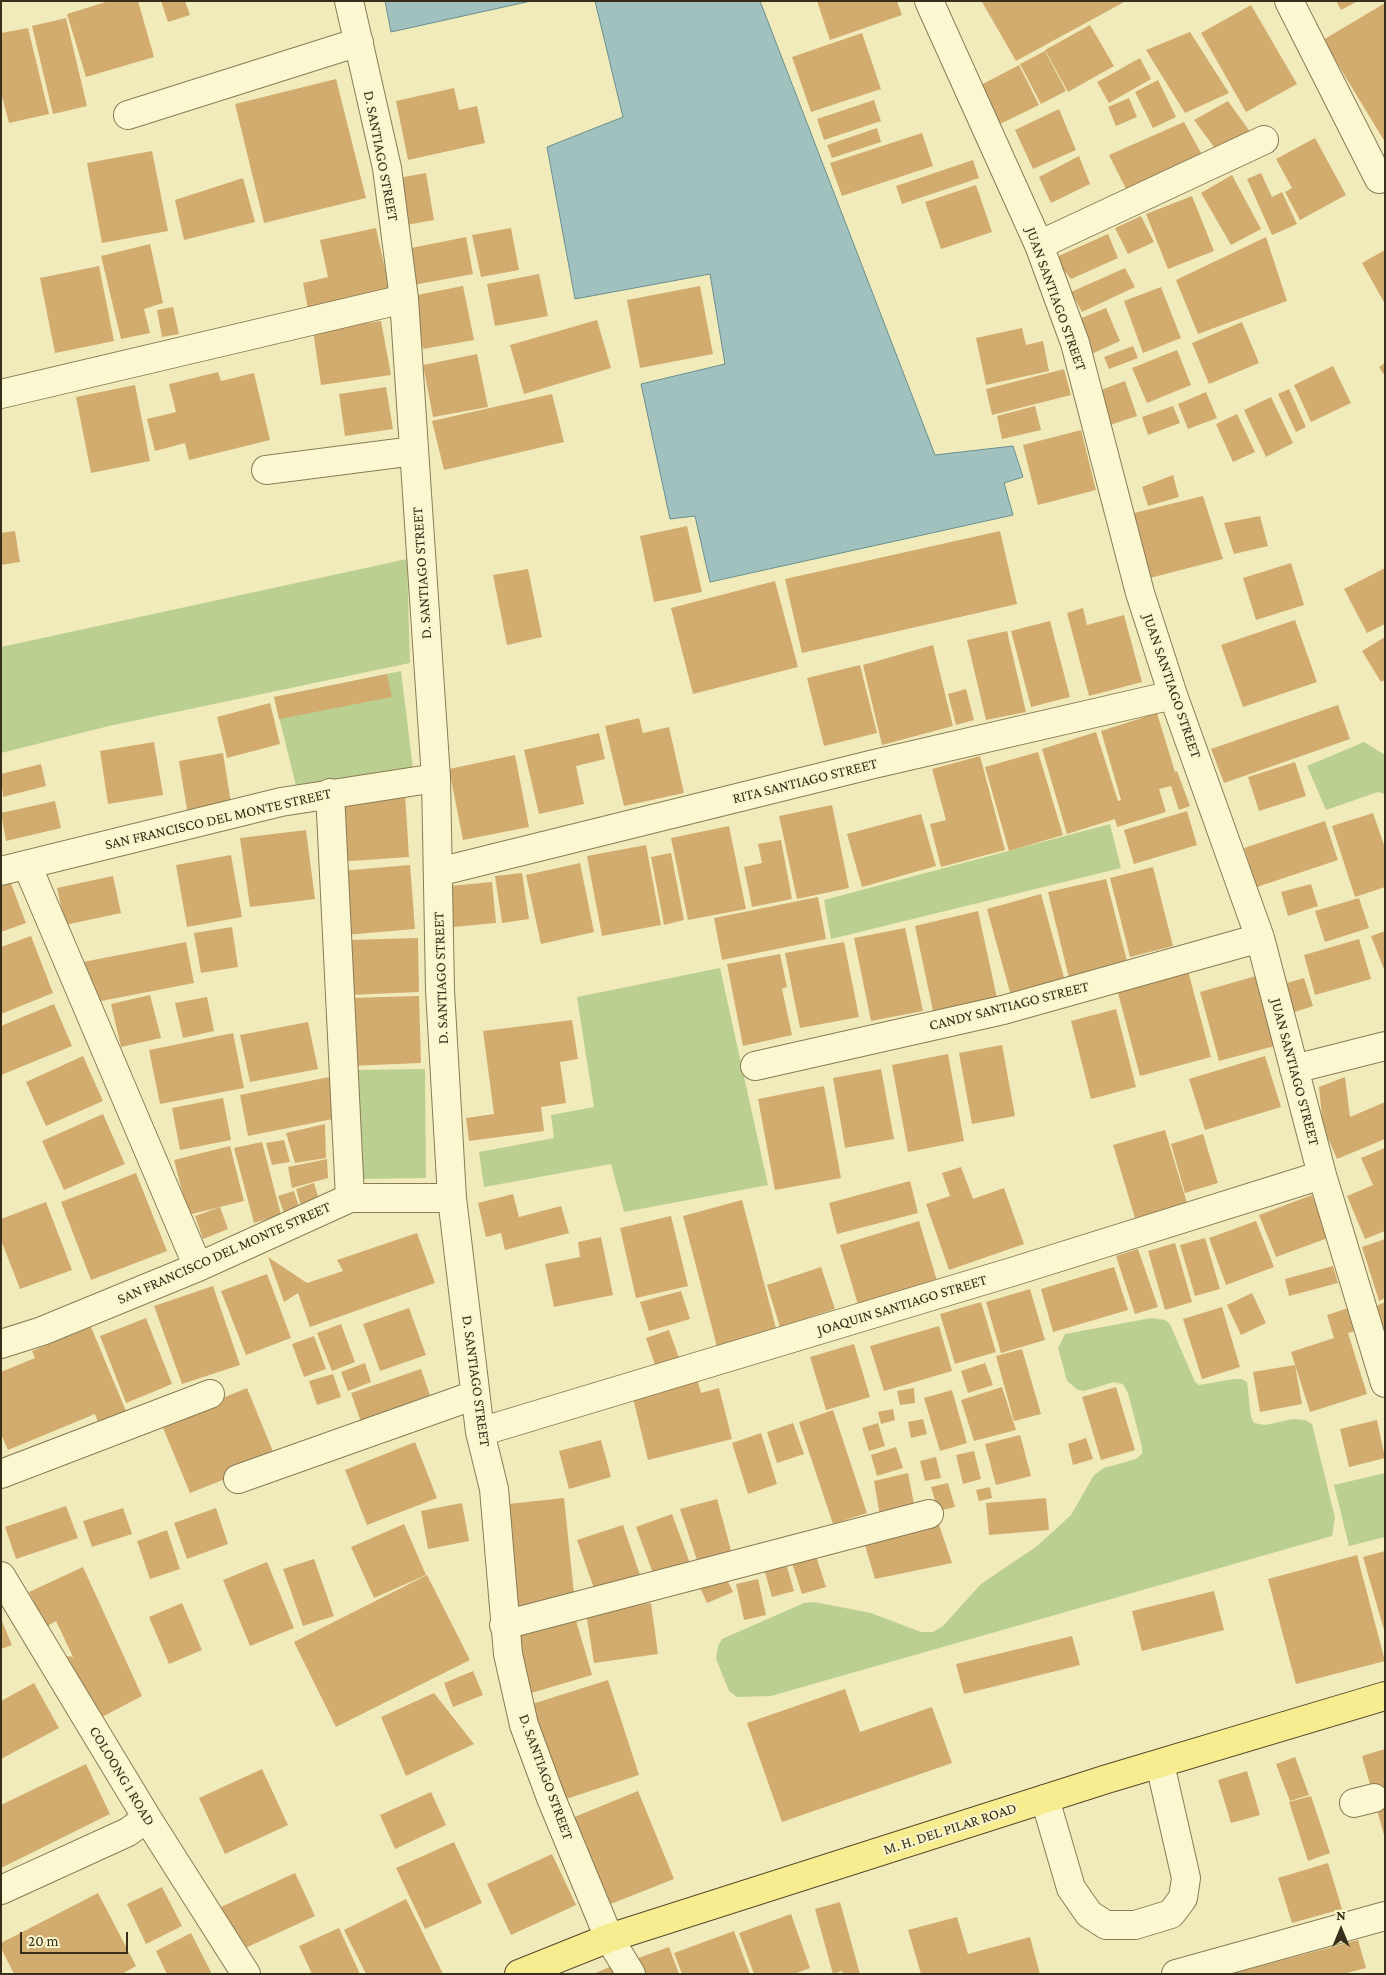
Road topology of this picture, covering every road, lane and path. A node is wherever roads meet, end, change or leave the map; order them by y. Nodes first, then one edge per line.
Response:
1 (349, 1) edge
2 (1289, 1) edge
3 (934, 3) edge
4 (359, 42) junction
5 (128, 116) dead end
6 (1264, 140) dead end
7 (1379, 179) dead end
8 (1039, 245) junction
9 (404, 299) junction
10 (1, 394) edge
11 (414, 451) junction
12 (266, 470) dead end
13 (1173, 695) junction
14 (436, 778) junction
15 (330, 793) junction
16 (27, 865) junction
17 (1, 871) edge
18 (438, 872) junction
19 (1260, 938) junction
20 (1385, 1046) edge
21 (755, 1066) dead end
22 (1294, 1069) junction
23 (1322, 1175) junction
24 (350, 1198) junction
25 (452, 1198) junction
26 (198, 1267) junction
27 (1, 1344) edge
28 (1384, 1377) edge
29 (210, 1394) dead end
30 (475, 1396) junction
31 (480, 1432) junction
32 (1, 1474) edge
33 (238, 1479) dead end
34 (929, 1514) dead end
35 (1, 1576) edge
36 (504, 1625) junction
37 (1385, 1696) edge
38 (1160, 1764) junction
39 (1045, 1799) junction
40 (148, 1818) junction
41 (1, 1890) edge
42 (1385, 1916) edge
43 (609, 1938) junction
44 (246, 1974) edge
45 (519, 1974) edge
46 (631, 1974) edge
47 (1176, 1974) edge

1 - 4 street, D. SANTIAGO STREET
2 - 7 street
3 - 8 street, JUAN SANTIAGO STREET
4 - 5 street
4 - 9 street, D. SANTIAGO STREET
6 - 8 street
8 - 13 street, JUAN SANTIAGO STREET
9 - 10 street
9 - 11 street, D. SANTIAGO STREET
11 - 12 street
11 - 14 street, D. SANTIAGO STREET
13 - 18 street, RITA SANTIAGO STREET
13 - 19 street, JUAN SANTIAGO STREET
14 - 15 street, SAN FRANCISCO DEL MONTE STREET
14 - 18 street, D. SANTIAGO STREET
15 - 16 street, SAN FRANCISCO DEL MONTE STREET
15 - 24 street
16 - 17 street, SAN FRANCISCO DEL MONTE STREET
16 - 26 street
18 - 25 street, D. SANTIAGO STREET
19 - 21 street, CANDY SANTIAGO STREET
19 - 22 street, JUAN SANTIAGO STREET
20 - 22 street
22 - 23 street, JUAN SANTIAGO STREET
23 - 28 street, JUAN SANTIAGO STREET
23 - 31 street, JOAQUIN SANTIAGO STREET
24 - 25 street, SAN FRANCISCO DEL MONTE STREET
24 - 26 street, SAN FRANCISCO DEL MONTE STREET
25 - 30 street, D. SANTIAGO STREET
26 - 27 street, SAN FRANCISCO DEL MONTE STREET
29 - 32 street
30 - 31 street, D. SANTIAGO STREET
30 - 33 street
31 - 36 street, D. SANTIAGO STREET
34 - 36 street
35 - 40 street, COLOONG 1 ROAD
36 - 43 street, D. SANTIAGO STREET
37 - 38 main road, M. H. DEL PILAR ROAD
38 - 39 main road, M. H. DEL PILAR ROAD
38 - 39 street
39 - 43 main road, M. H. DEL PILAR ROAD
40 - 41 street
40 - 44 street, COLOONG 1 ROAD
42 - 47 street
43 - 45 main road, M. H. DEL PILAR ROAD
43 - 46 street, D. SANTIAGO STREET

